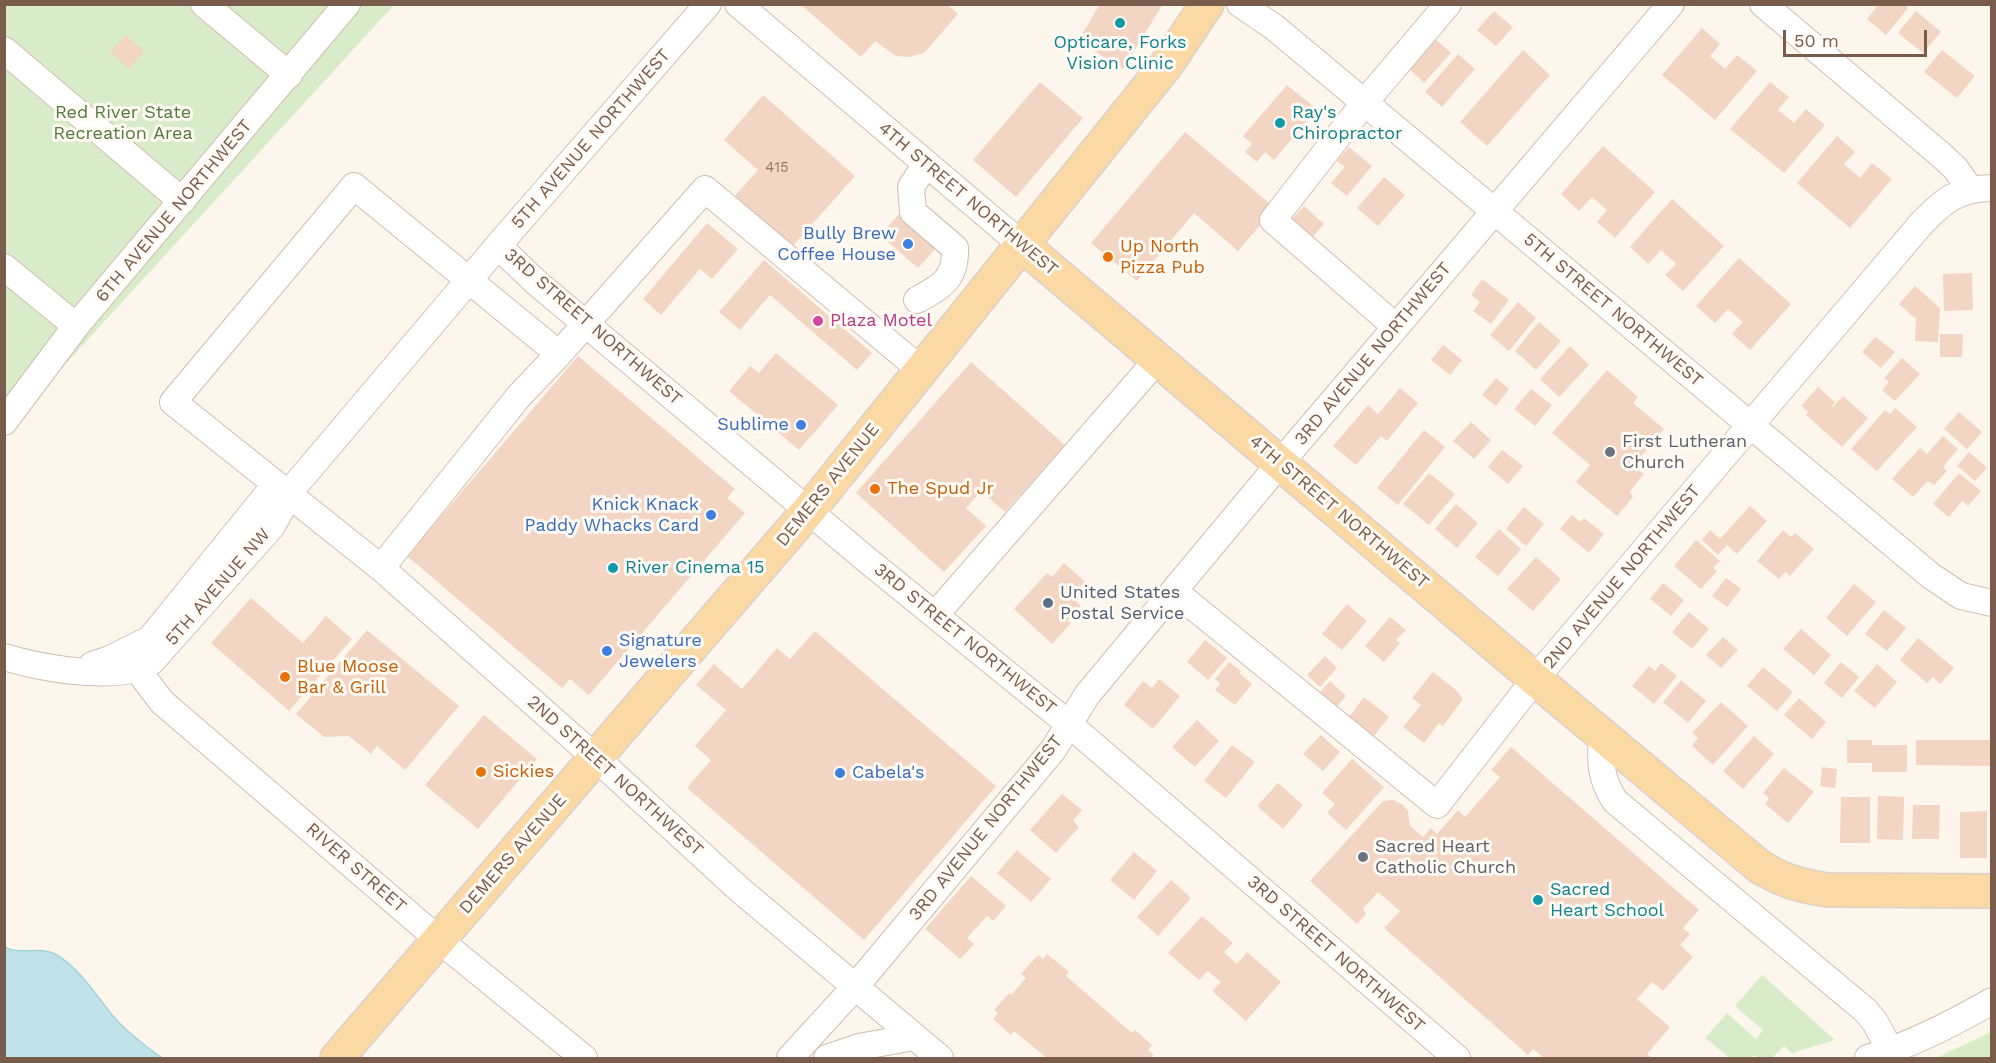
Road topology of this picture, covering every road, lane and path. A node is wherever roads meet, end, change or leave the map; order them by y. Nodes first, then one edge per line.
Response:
1 (204, 4) edge
2 (347, 4) edge
3 (708, 4) edge
4 (738, 4) edge
5 (1207, 4) edge
6 (1240, 4) edge
7 (1448, 4) edge
8 (1671, 4) edge
9 (1763, 4) edge
10 (4, 50) edge
11 (289, 75) junction
12 (1364, 103) junction
13 (926, 164) junction
14 (1981, 188) edge
15 (182, 201) junction
16 (1494, 212) junction
17 (1021, 244) junction
18 (498, 246) junction
19 (4, 267) edge
20 (469, 280) junction
21 (917, 300) dead end
22 (586, 322) junction
23 (76, 326) junction
24 (1396, 327) junction
25 (559, 354) junction
26 (1158, 359) junction
27 (921, 370) junction
28 (4, 422) edge
29 (1751, 424) junction
30 (1281, 462) junction
31 (282, 490) junction
32 (808, 510) junction
33 (381, 568) junction
34 (1174, 591) junction
35 (1992, 603) edge
36 (935, 615) junction
37 (4, 657) edge
38 (137, 669) junction
39 (78, 670) junction
40 (1535, 680) junction
41 (1070, 724) junction
42 (1602, 735) junction
43 (596, 758) junction
44 (1992, 891) edge
45 (439, 940) junction
46 (855, 987) junction
47 (1992, 1001) edge
48 (915, 1037) junction
49 (1879, 1054) edge
50 (337, 1059) edge
51 (584, 1059) edge
52 (790, 1059) edge
53 (828, 1059) edge
54 (940, 1059) edge
55 (1457, 1059) edge

1 - 11 street
2 - 11 street, 6TH AVENUE NORTHWEST
3 - 18 street, 5TH AVENUE NORTHWEST
4 - 13 street, 4TH STREET NORTHWEST
5 - 17 main road, DEMERS AVENUE
6 - 12 street, 5TH STREET NORTHWEST
7 - 12 street
8 - 16 street, 3RD AVENUE NORTHWEST
9 - 14 street
10 - 15 street
11 - 15 street, 6TH AVENUE NORTHWEST
12 - 16 street, 5TH STREET NORTHWEST
12 - 24 street
13 - 17 street, 4TH STREET NORTHWEST
13 - 21 street
14 - 29 street, 2ND AVENUE NORTHWEST
15 - 23 street, 6TH AVENUE NORTHWEST
16 - 24 street, 3RD AVENUE NORTHWEST
16 - 29 street, 5TH STREET NORTHWEST
17 - 26 main road, 4TH STREET NORTHWEST
17 - 27 main road, DEMERS AVENUE
18 - 20 street, 5TH AVENUE NORTHWEST
18 - 22 street, 3RD STREET NORTHWEST
19 - 23 street
20 - 25 street
20 - 31 street, 5TH AVENUE NORTHWEST
20 - 31 street, 2ND STREET NORTHWEST
22 - 25 street
22 - 27 street
22 - 32 street, 3RD STREET NORTHWEST
23 - 28 street, 6TH AVENUE NORTHWEST
24 - 30 street, 3RD AVENUE NORTHWEST
25 - 33 street
26 - 30 main road, 4TH STREET NORTHWEST
26 - 36 street
27 - 32 main road, DEMERS AVENUE
29 - 35 street, 5TH STREET NORTHWEST
29 - 40 street, 2ND AVENUE NORTHWEST
30 - 34 street, 3RD AVENUE NORTHWEST
30 - 40 main road, 4TH STREET NORTHWEST
31 - 33 street, 2ND STREET NORTHWEST
31 - 38 street, 5TH AVENUE NW
31 - 39 street
32 - 36 street, 3RD STREET NORTHWEST
32 - 43 main road, DEMERS AVENUE
33 - 43 street, 2ND STREET NORTHWEST
34 - 40 street, 2ND AVENUE NORTHWEST
34 - 41 street, 3RD AVENUE NORTHWEST
36 - 41 street, 3RD STREET NORTHWEST
37 - 39 street
38 - 39 street
38 - 45 street, RIVER STREET
40 - 42 main road, 4TH STREET NORTHWEST
41 - 46 street, 3RD AVENUE NORTHWEST
41 - 55 street, 3RD STREET NORTHWEST
42 - 44 main road, 4TH STREET NORTHWEST
42 - 49 street
43 - 45 main road, DEMERS AVENUE
43 - 46 street, 2ND STREET NORTHWEST
45 - 50 main road, DEMERS AVENUE
45 - 51 street, RIVER STREET
46 - 48 street, 2ND STREET NORTHWEST
46 - 52 street
47 - 49 street
48 - 53 street
48 - 54 street, 2ND STREET NORTHWEST

